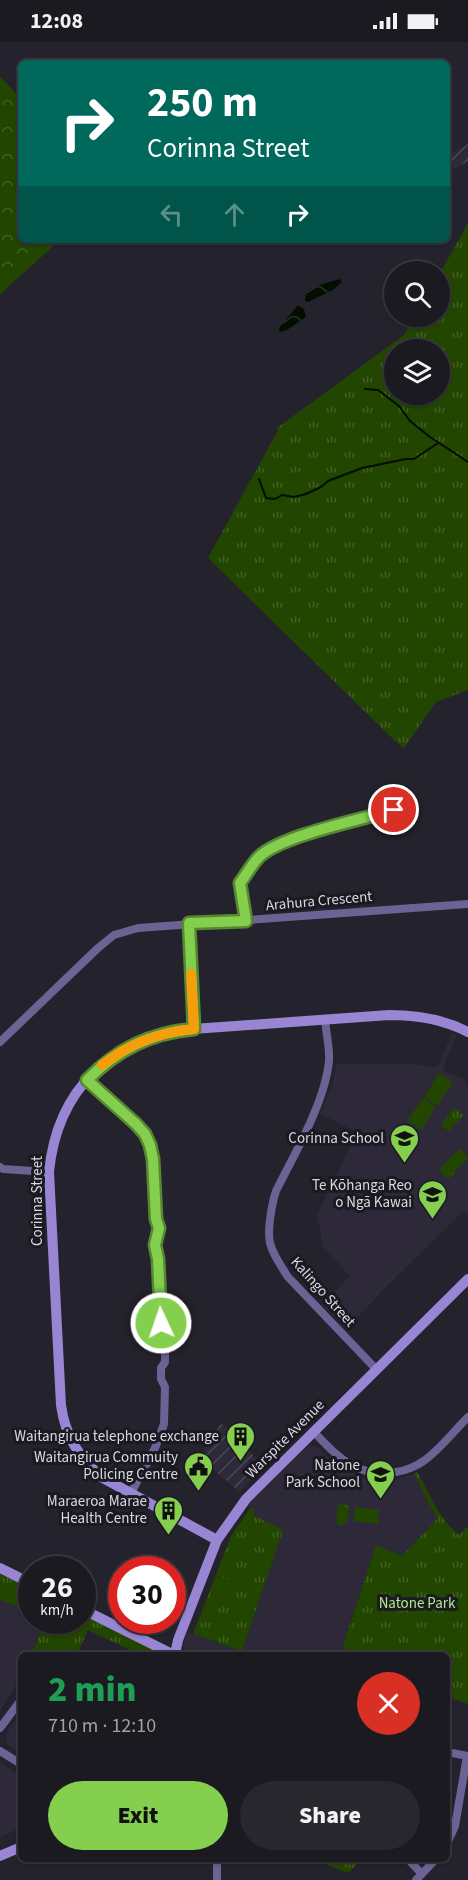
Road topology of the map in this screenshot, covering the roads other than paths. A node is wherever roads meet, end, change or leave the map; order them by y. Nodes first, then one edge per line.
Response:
1 (414, 805) dead end
2 (468, 904) edge
3 (246, 921) junction
4 (189, 923) junction
5 (325, 1020) junction
6 (194, 1029) junction
7 (468, 1032) edge
8 (0, 1042) edge
9 (87, 1080) junction
10 (0, 1167) edge
11 (49, 1172) junction
12 (468, 1279) edge
13 (376, 1369) junction
14 (468, 1418) edge
15 (313, 1431) junction
16 (131, 1493) junction
17 (217, 1540) junction
18 (0, 1568) edge
19 (18, 1577) edge
20 (96, 1616) edge
21 (170, 1652) edge
22 (175, 1652) edge
23 (18, 1704) edge
24 (0, 1728) edge
25 (0, 1750) edge
26 (450, 1753) edge
27 (467, 1756) edge
28 (18, 1762) edge
29 (450, 1837) edge
30 (18, 1848) edge
31 (0, 1856) edge
32 (217, 1862) edge
33 (410, 1862) edge
34 (433, 1862) edge
35 (419, 1877) edge
36 (217, 1880) edge

1 - 3 street
2 - 3 street, Arahura Crescent
3 - 4 street, Arahura Crescent
4 - 6 street
4 - 8 street, Arahura Crescent
5 - 6 street, Corinna Street
5 - 7 street, Corinna Street
5 - 13 street, Kalingo Street
6 - 9 street, Corinna Street
9 - 11 street, Corinna Street
9 - 16 street
10 - 11 street
11 - 16 street, Corinna Street
12 - 13 street, Warspite Avenue
13 - 15 street, Warspite Avenue
14 - 15 street
15 - 17 street, Warspite Avenue
16 - 17 street, Corinna Street
17 - 22 street, Warspite Avenue
18 - 19 street
20 - 21 street
23 - 24 street
25 - 28 street
26 - 27 street
27 - 29 street
30 - 31 street
32 - 36 street
33 - 35 street
34 - 35 street

